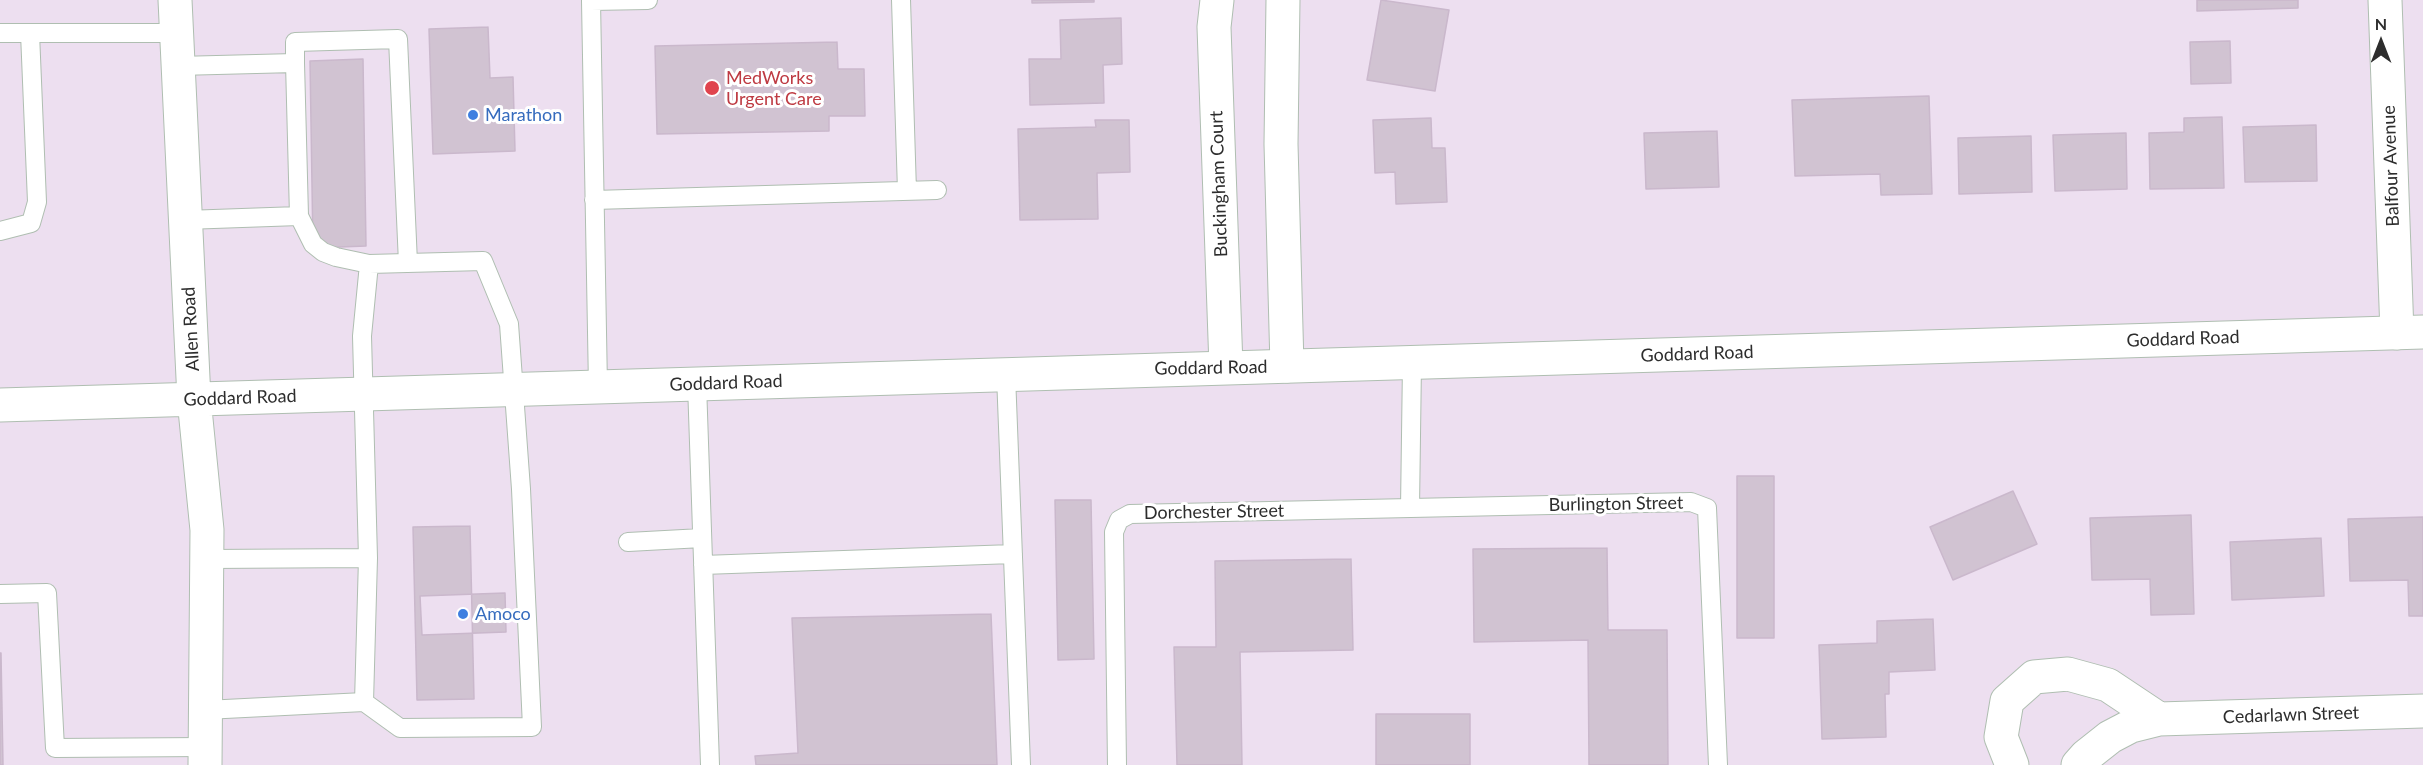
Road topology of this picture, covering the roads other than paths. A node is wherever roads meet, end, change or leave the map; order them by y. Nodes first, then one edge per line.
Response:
1 (175, 0) edge
2 (648, 0) edge
3 (901, 0) edge
4 (1217, 0) edge
5 (1283, 0) edge
6 (2385, 0) edge
7 (0, 33) edge
8 (30, 33) junction
9 (177, 33) junction
10 (295, 63) junction
11 (178, 66) junction
12 (938, 190) dead end
13 (907, 191) junction
14 (594, 200) junction
15 (298, 216) junction
16 (185, 220) junction
17 (0, 231) edge
18 (408, 263) junction
19 (369, 264) junction
20 (2410, 332) edge
21 (1412, 363) junction
22 (1287, 366) junction
23 (1226, 367) junction
24 (1006, 375) junction
25 (697, 384) junction
26 (598, 387) junction
27 (514, 389) junction
28 (365, 394) junction
29 (194, 399) junction
30 (0, 405) edge
31 (1410, 508) junction
32 (702, 538) junction
33 (628, 542) dead end
34 (1013, 554) junction
35 (368, 558) junction
36 (208, 559) junction
37 (703, 565) junction
38 (0, 594) edge
39 (364, 702) junction
40 (205, 710) junction
41 (2423, 711) edge
42 (2159, 719) junction
43 (205, 756) edge
44 (2082, 760) edge
45 (710, 765) edge
46 (1021, 765) edge
47 (1117, 765) edge
48 (1718, 765) edge
49 (2012, 765) edge

1 - 9 main road, Allen Road
2 - 14 lane
3 - 13 lane
4 - 23 main road, Buckingham Court
5 - 22 main road
6 - 20 main road, Balfour Avenue
7 - 8 lane
8 - 9 lane
8 - 17 lane
9 - 11 main road, Allen Road
10 - 11 lane
10 - 15 lane
10 - 18 lane
11 - 16 main road, Allen Road
12 - 13 lane
13 - 14 lane
14 - 26 lane
15 - 16 lane
15 - 19 lane
16 - 29 main road, Allen Road
18 - 19 lane
18 - 27 lane
19 - 28 lane
20 - 21 main road, Goddard Road
21 - 22 main road, Goddard Road
21 - 31 lane
22 - 23 main road, Goddard Road
23 - 24 main road, Goddard Road
24 - 25 main road, Goddard Road
24 - 34 lane
25 - 26 main road, Goddard Road
25 - 32 lane
26 - 27 main road, Goddard Road
27 - 28 main road, Goddard Road
27 - 39 lane
28 - 29 main road, Goddard Road
28 - 35 lane
29 - 30 main road, Goddard Road
29 - 36 main road, Allen Road
31 - 47 lane, Dorchester Street
31 - 48 lane, Burlington Street
32 - 33 lane
32 - 37 lane
34 - 37 lane
34 - 46 lane
35 - 36 lane
35 - 39 lane
36 - 40 main road, Allen Road
37 - 45 lane
38 - 43 lane
39 - 40 lane
40 - 43 main road, Allen Road
41 - 42 main road, Cedarlawn Street
42 - 44 main road, Cedarlawn Street
42 - 49 main road

